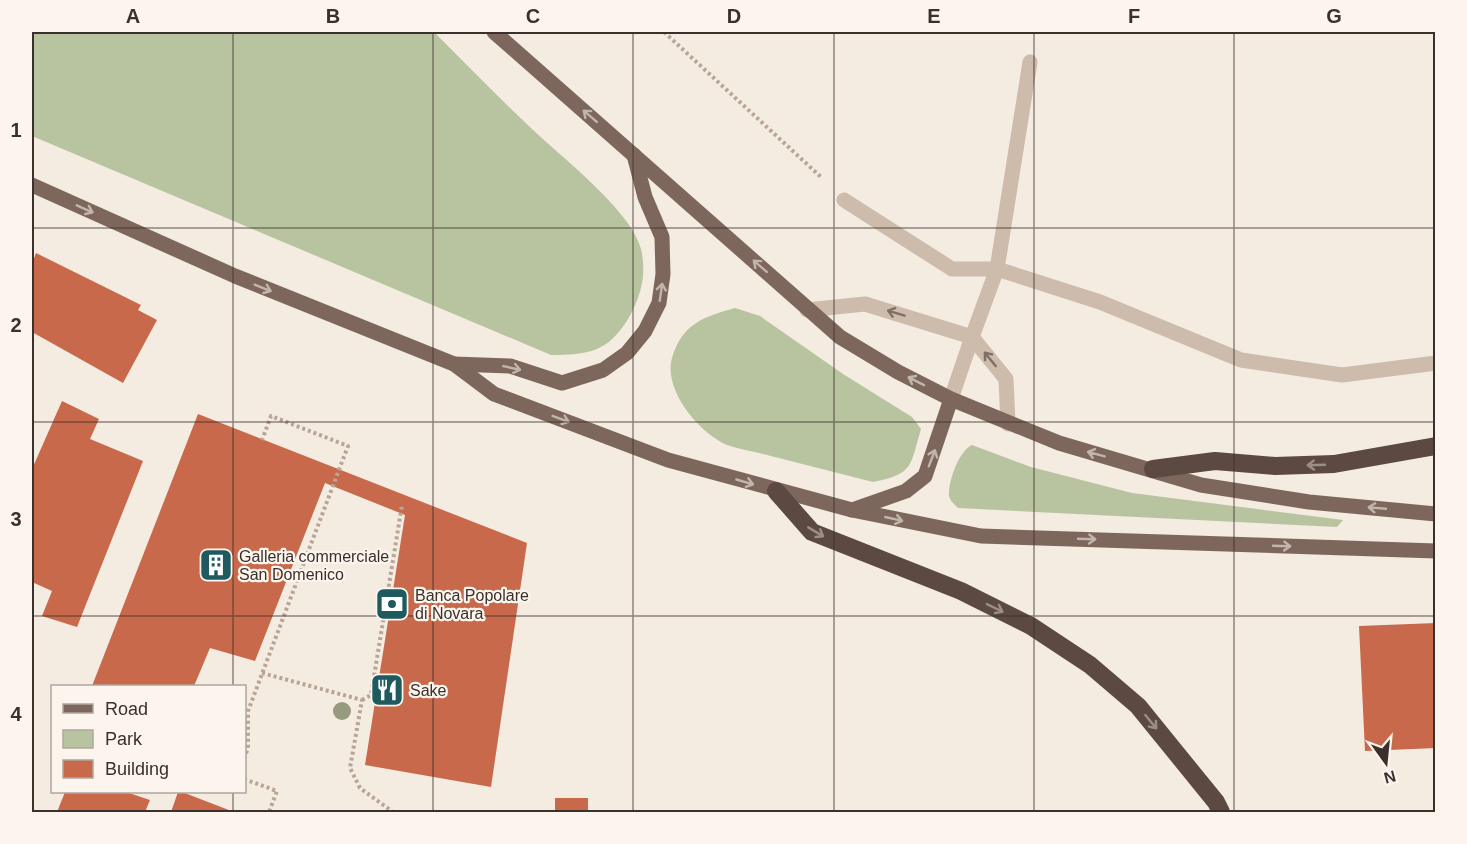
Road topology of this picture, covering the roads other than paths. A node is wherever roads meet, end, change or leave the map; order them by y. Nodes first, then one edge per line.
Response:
1 (494, 32) edge
2 (1030, 62) dead end
3 (634, 155) junction
4 (32, 185) edge
5 (844, 200) road end
6 (997, 269) junction
7 (807, 310) junction
8 (972, 337) junction
9 (1436, 363) edge
10 (454, 364) junction
11 (951, 399) junction
12 (1008, 424) junction
13 (1436, 446) edge
14 (1153, 469) junction
15 (776, 490) junction
16 (852, 510) junction
17 (1436, 514) edge
18 (1436, 551) edge
19 (1221, 813) edge

3 -> 1 main road
2 - 6 street
7 -> 3 main road
10 -> 3 main road
4 -> 10 main road
5 - 6 street
6 - 8 street
6 - 9 street
8 -> 7 street
11 -> 7 main road
8 - 11 street
12 -> 8 street
10 -> 15 main road
11 - 12 main road
16 -> 11 main road
14 -> 12 main road
13 -> 14 highway
17 -> 14 main road
15 - 16 main road
15 -> 19 highway
16 -> 18 main road

